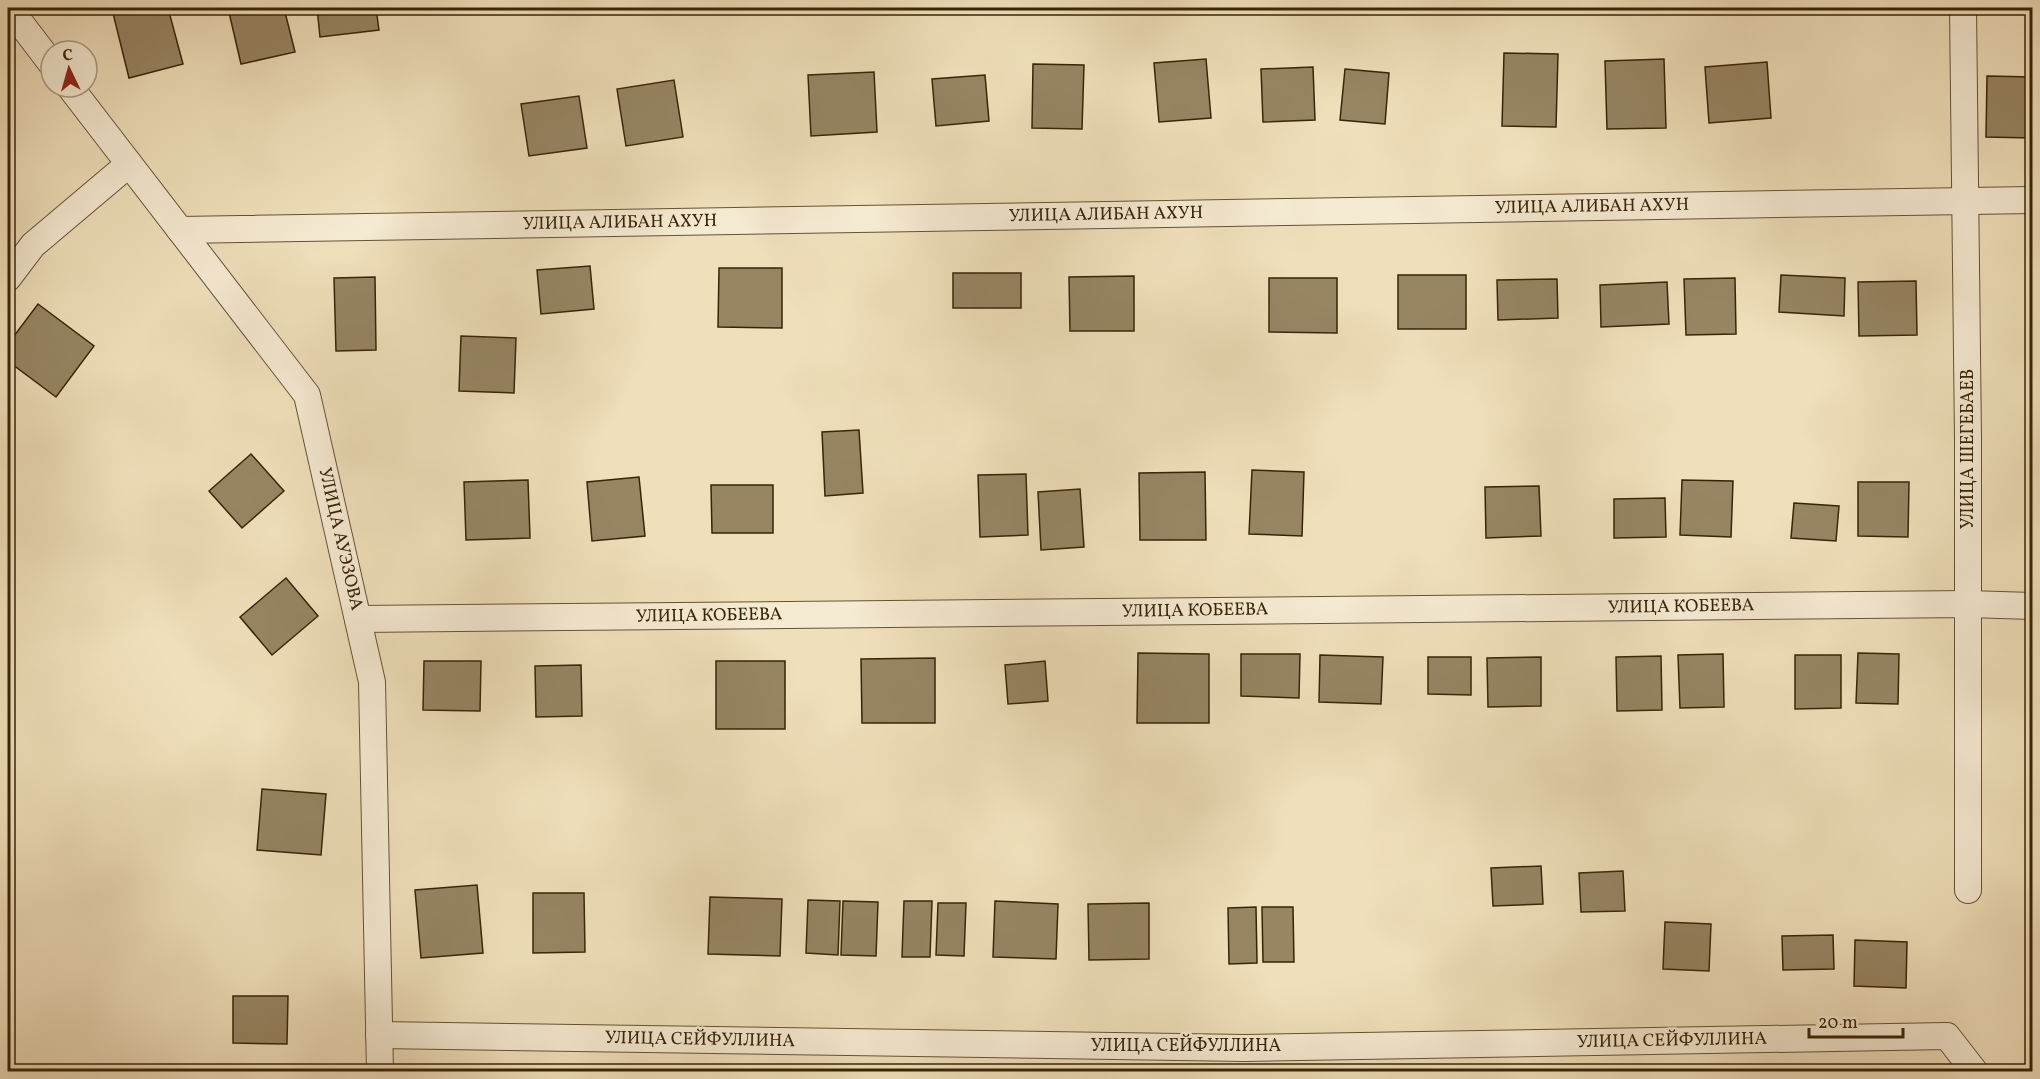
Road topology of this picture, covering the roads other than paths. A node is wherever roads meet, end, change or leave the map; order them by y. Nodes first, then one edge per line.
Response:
1 (9, 8) edge
2 (1963, 8) edge
3 (39, 47) edge
4 (79, 99) edge
5 (129, 164) junction
6 (2032, 200) edge
7 (1965, 201) junction
8 (180, 230) junction
9 (8, 278) edge
10 (1968, 604) junction
11 (2032, 606) edge
12 (358, 619) junction
13 (1968, 890) dead end
14 (379, 1035) junction
15 (380, 1071) edge
16 (1976, 1071) edge

1 - 3 street
2 - 7 street, УЛИЦА ШЕГЕБАЕВ
4 - 5 street, УЛИЦА АУЭЗОВА
5 - 8 street, УЛИЦА АУЭЗОВА
5 - 9 street
6 - 7 street, УЛИЦА АЛИБАН АХУН
7 - 8 street, УЛИЦА АЛИБАН АХУН
7 - 10 street, УЛИЦА ШЕГЕБАЕВ
8 - 12 street, УЛИЦА АУЭЗОВА
10 - 11 street, УЛИЦА КОБЕЕВА
10 - 12 street, УЛИЦА КОБЕЕВА
10 - 13 street, УЛИЦА ШЕГЕБАЕВ
12 - 14 street, УЛИЦА АУЭЗОВА
14 - 15 street, УЛИЦА АУЭЗОВА
14 - 16 street, УЛИЦА СЕЙФУЛЛИНА

